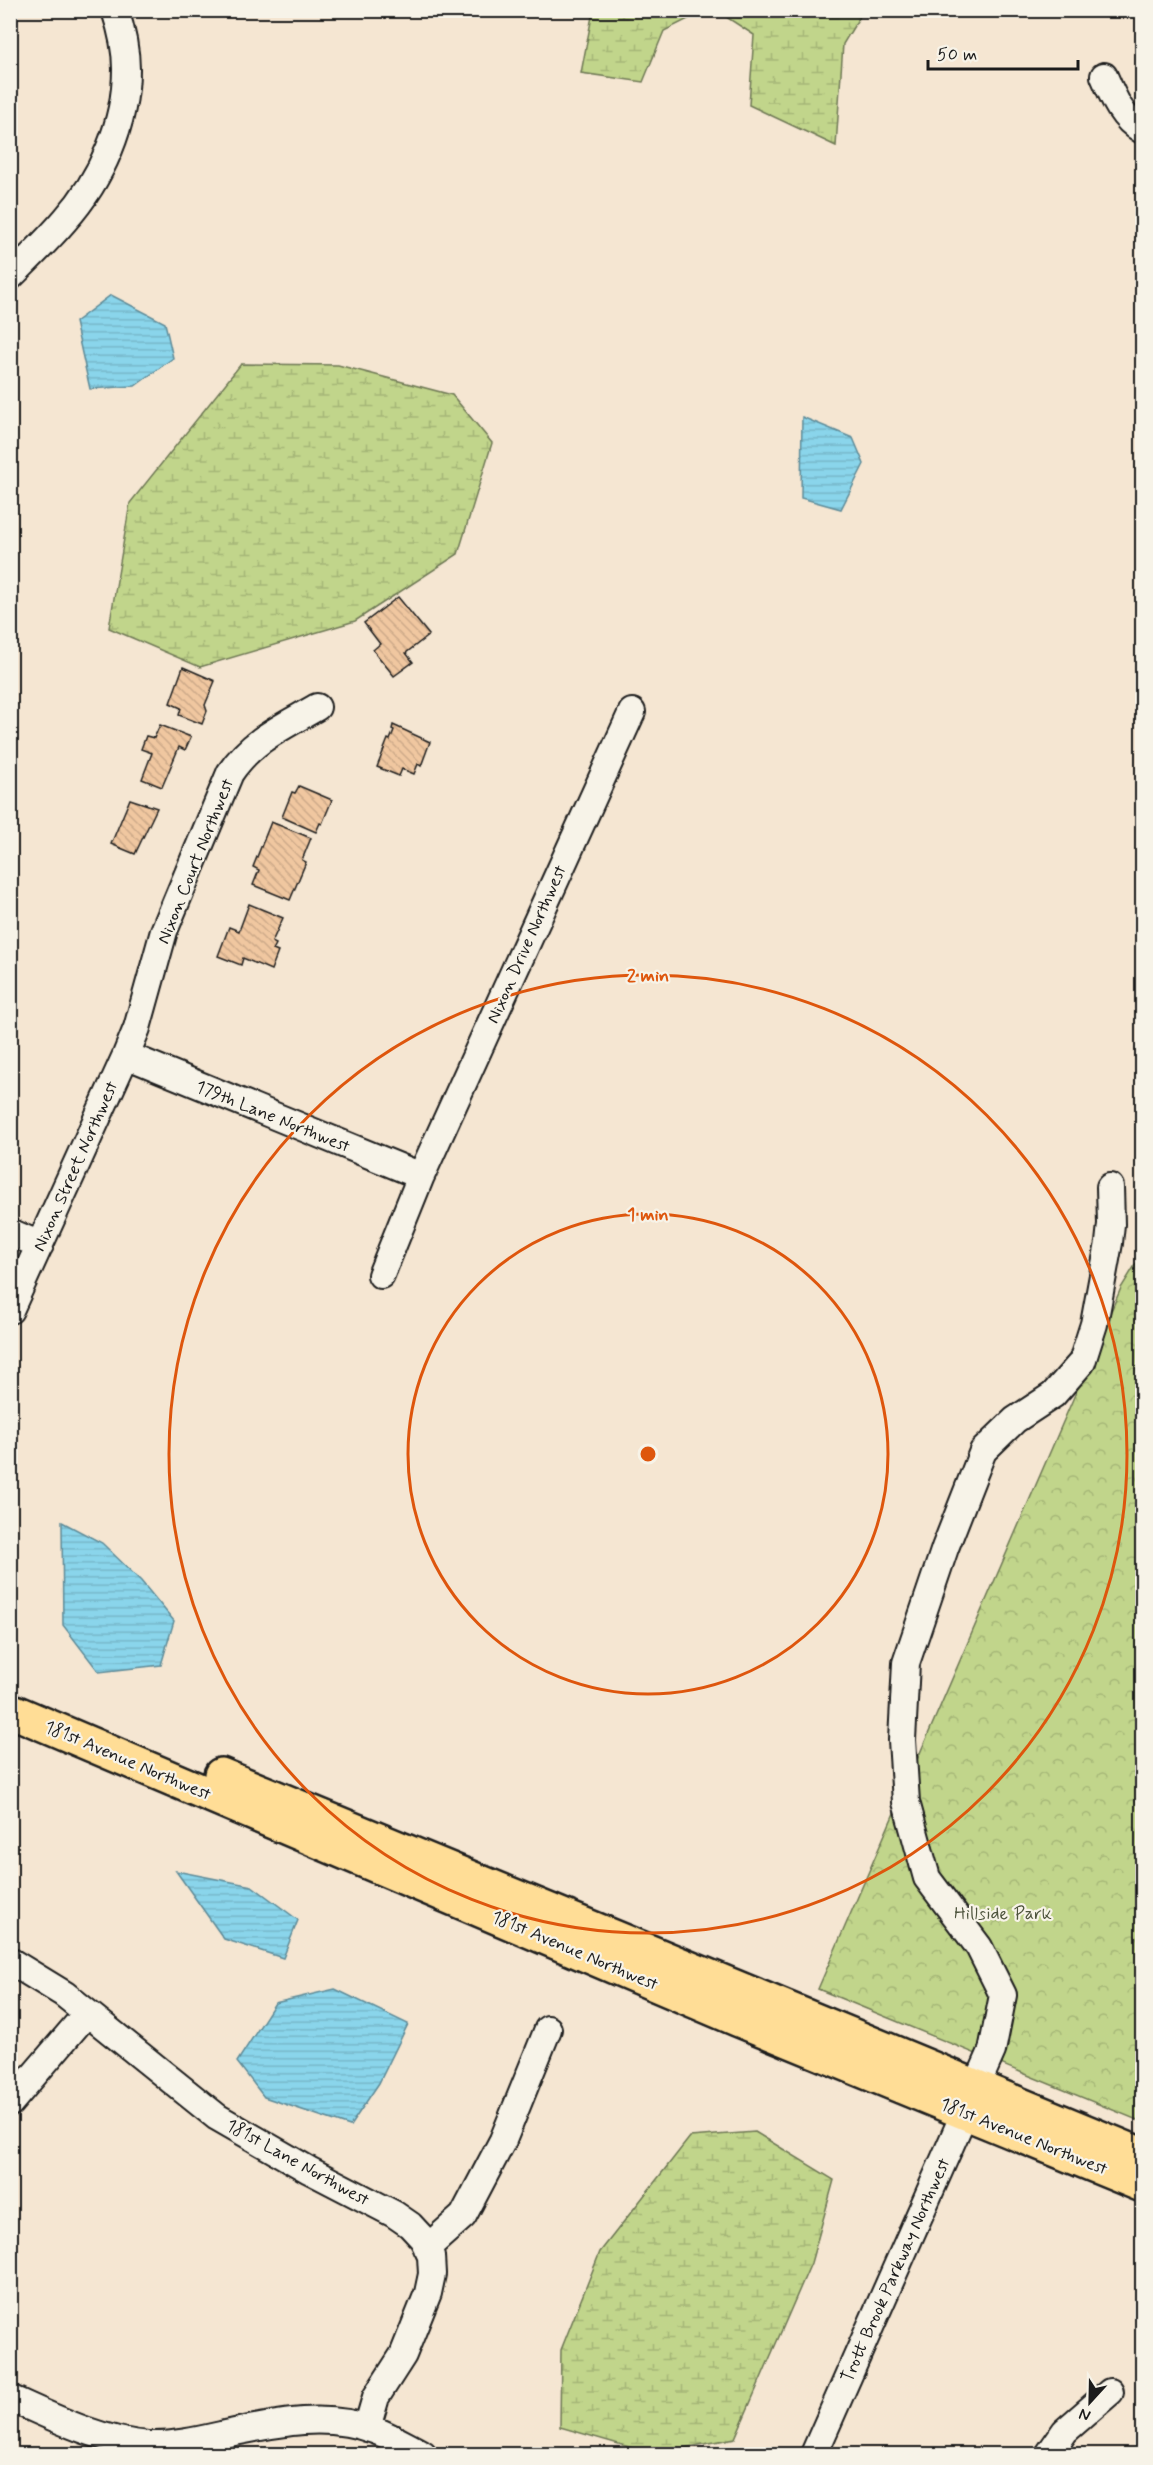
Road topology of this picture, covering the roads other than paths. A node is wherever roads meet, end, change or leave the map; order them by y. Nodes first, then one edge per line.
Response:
1 (115, 10) edge
2 (1104, 76) dead end
3 (1143, 130) edge
4 (10, 277) edge
5 (317, 707) dead end
6 (632, 712) dead end
7 (126, 1056) junction
8 (421, 1176) junction
9 (1110, 1187) dead end
10 (10, 1232) edge
11 (40, 1245) junction
12 (381, 1275) dead end
13 (10, 1310) edge
14 (10, 1689) edge
15 (10, 1710) edge
16 (10, 1960) edge
17 (87, 2013) junction
18 (548, 2029) dead end
19 (970, 2099) junction
20 (10, 2103) edge
21 (1143, 2155) edge
22 (1143, 2185) edge
23 (427, 2248) junction
24 (1110, 2391) dead end
25 (10, 2398) edge
26 (368, 2428) junction
27 (423, 2454) edge
28 (818, 2454) edge
29 (1049, 2454) edge

1 - 4 street
2 - 3 street
5 - 7 street, Nixon Court Northwest
6 - 8 street, Nixon Drive Northwest
7 - 8 street, 179th Lane Northwest
7 - 11 street, Nixon Street Northwest
8 - 12 street
9 - 19 street, Trott Brook Parkway Northwest
10 - 11 street
11 - 13 street, Nixon Street Northwest
14 - 19 main road, 181st Avenue Northwest
15 - 19 main road, 181st Avenue Northwest
16 - 17 street, 181st Lane Northwest
17 - 20 street
17 - 23 street, 181st Lane Northwest
18 - 23 street
19 - 21 main road, 181st Avenue Northwest
19 - 22 main road, 181st Avenue Northwest
19 - 28 street, Trott Brook Parkway Northwest
23 - 26 street, 181st Lane Northwest
24 - 29 street
25 - 26 street
26 - 27 street

